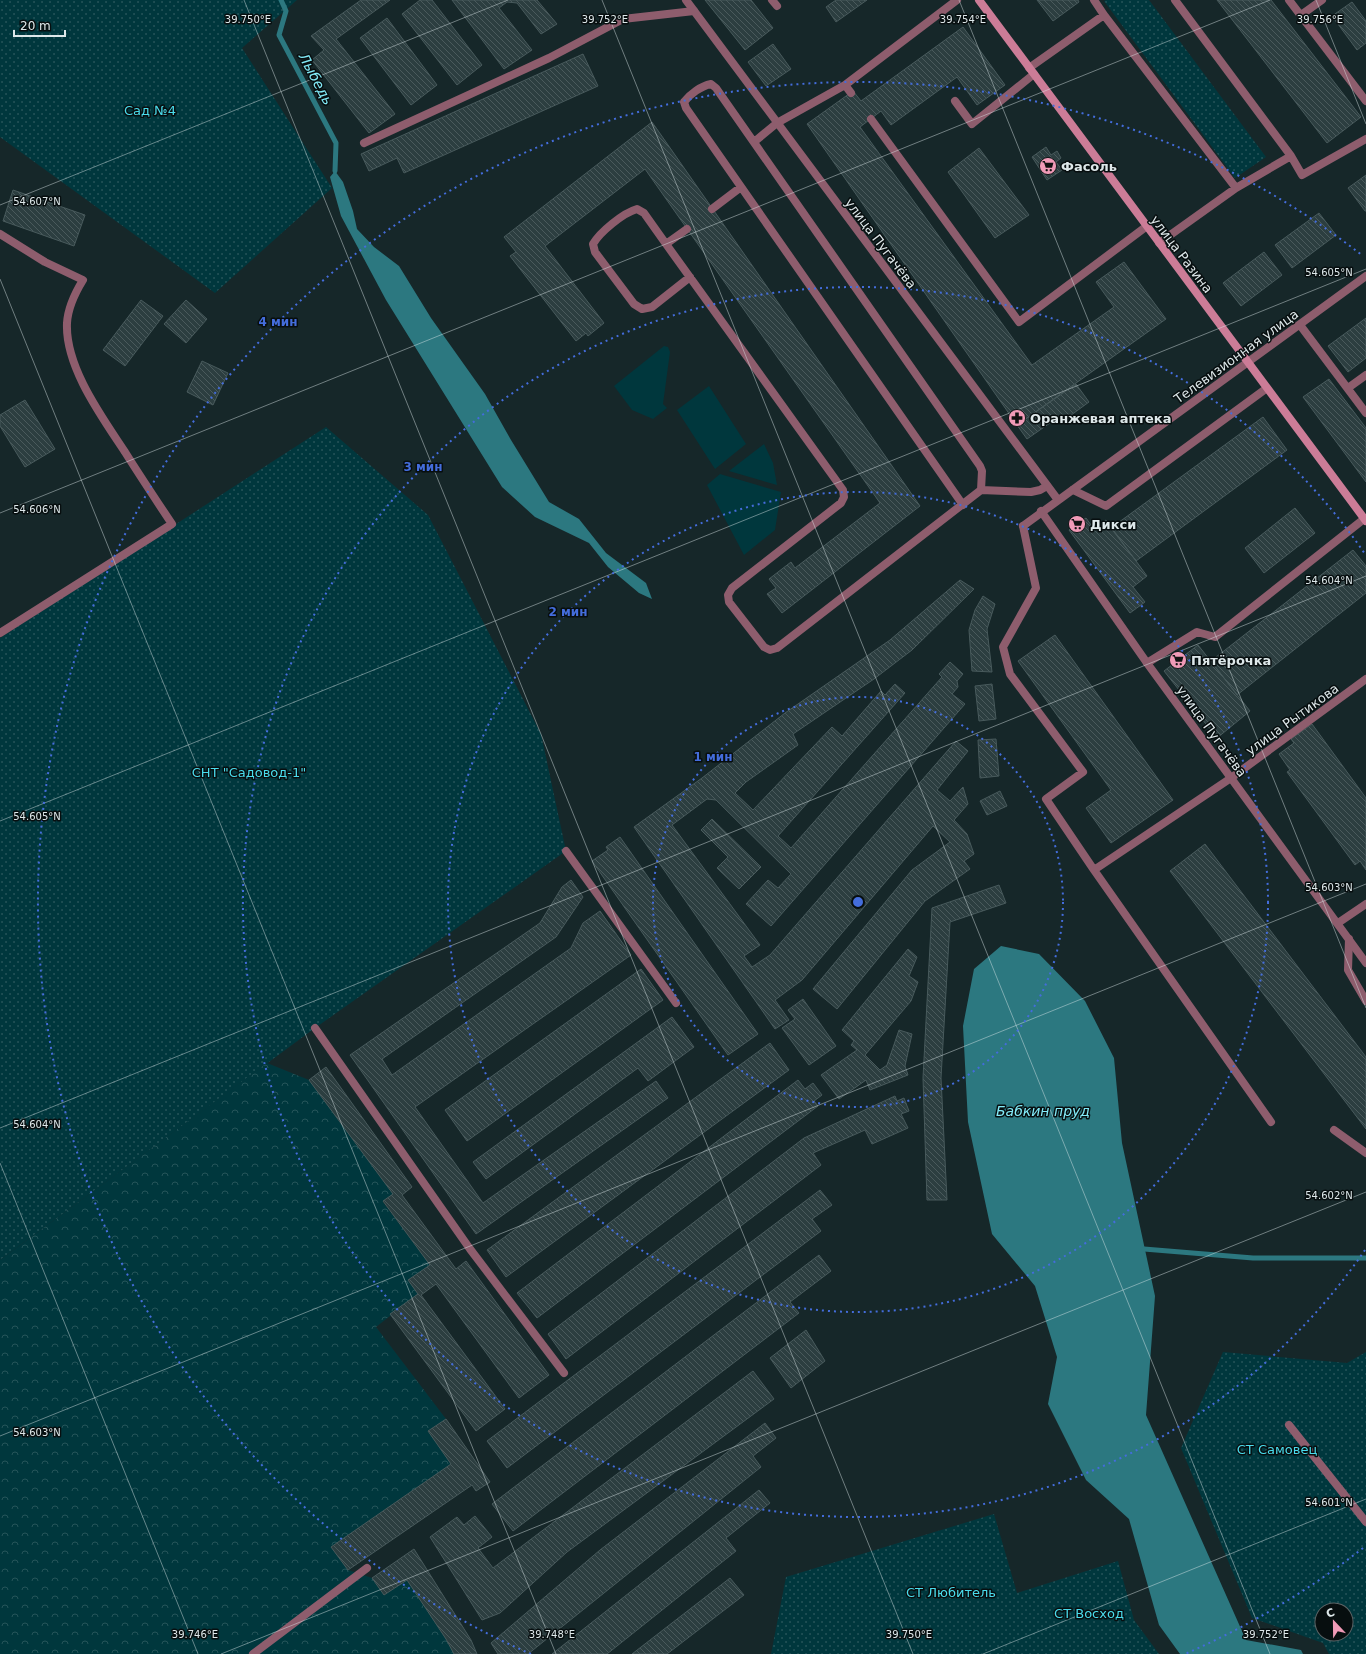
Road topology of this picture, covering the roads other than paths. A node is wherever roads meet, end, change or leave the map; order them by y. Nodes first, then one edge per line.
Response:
1 (686, 0) edge
2 (957, 0) edge
3 (979, 0) edge
4 (1094, 0) edge
5 (1175, 0) edge
6 (1289, 0) edge
7 (1322, 0) edge
8 (694, 11) junction
9 (1104, 14) junction
10 (1301, 15) junction
11 (1032, 71) junction
12 (845, 85) junction
13 (851, 93) dead end
14 (955, 101) dead end
15 (1366, 102) edge
16 (871, 119) dead end
17 (778, 123) junction
18 (1366, 139) edge
19 (754, 142) junction
20 (364, 143) dead end
21 (1291, 156) junction
22 (741, 187) junction
23 (1236, 188) junction
24 (712, 209) dead end
25 (1147, 226) junction
26 (687, 228) dead end
27 (0, 234) edge
28 (1159, 242) junction
29 (666, 244) junction
30 (1366, 276) edge
31 (690, 277) junction
32 (1300, 325) junction
33 (1247, 362) junction
34 (1366, 375) edge
35 (1267, 388) junction
36 (1348, 388) junction
37 (1366, 413) edge
38 (1048, 486) junction
39 (981, 490) junction
40 (1073, 490) junction
41 (1058, 500) junction
42 (963, 505) junction
43 (1041, 511) junction
44 (1365, 520) edge
45 (0, 633) edge
46 (1147, 663) junction
47 (1366, 679) edge
48 (1232, 778) junction
49 (566, 851) dead end
50 (1094, 870) junction
51 (1366, 904) edge
52 (1338, 923) junction
53 (1349, 939) junction
54 (1366, 963) edge
55 (1366, 1001) edge
56 (676, 1003) dead end
57 (315, 1028) dead end
58 (1270, 1122) dead end
59 (1334, 1130) dead end
60 (1366, 1153) edge
61 (564, 1373) dead end
62 (1289, 1425) dead end
63 (1366, 1522) edge
64 (367, 1568) dead end
65 (253, 1654) edge

1 - 8 street, улица Пугачёва
2 - 12 street
3 - 11 street, улица Разина
4 - 9 street
5 - 21 street
6 - 10 street
7 - 10 street
8 - 17 street, улица Пугачёва
8 - 20 street
9 - 11 street
9 - 23 street
10 - 15 street
11 - 14 street
11 - 25 street, улица Разина
12 - 13 street
12 - 17 street
16 - 25 street
17 - 19 street
17 - 38 street, улица Пугачёва
18 - 21 street
19 - 22 street
19 - 39 street
21 - 23 street
22 - 24 street
22 - 42 street
23 - 28 street
25 - 28 street, улица Разина
26 - 29 street
27 - 45 street
28 - 33 street, улица Разина
29 - 31 street
29 - 31 street
30 - 32 street, Телевизионная улица
31 - 42 street
32 - 33 street, Телевизионная улица
32 - 36 street
33 - 35 street, улица Разина
33 - 40 street, Телевизионная улица
34 - 36 street
35 - 40 street
35 - 44 street, улица Разина
36 - 37 street
38 - 39 street
38 - 41 street, улица Пугачёва
39 - 42 street
40 - 41 street, Телевизионная улица
41 - 43 street, Телевизионная улица
43 - 46 street, улица Пугачёва
43 - 50 street, Телевизионная улица
44 - 46 street
46 - 48 street, улица Пугачёва
47 - 48 street, улица Рытикова
48 - 50 street, улица Рытикова
48 - 52 street, улица Пугачёва
49 - 56 street
50 - 58 street
51 - 52 street
52 - 53 street, улица Пугачёва
53 - 54 street, улица Пугачёва
53 - 55 street
57 - 61 street
59 - 60 street
62 - 63 street
64 - 65 street

